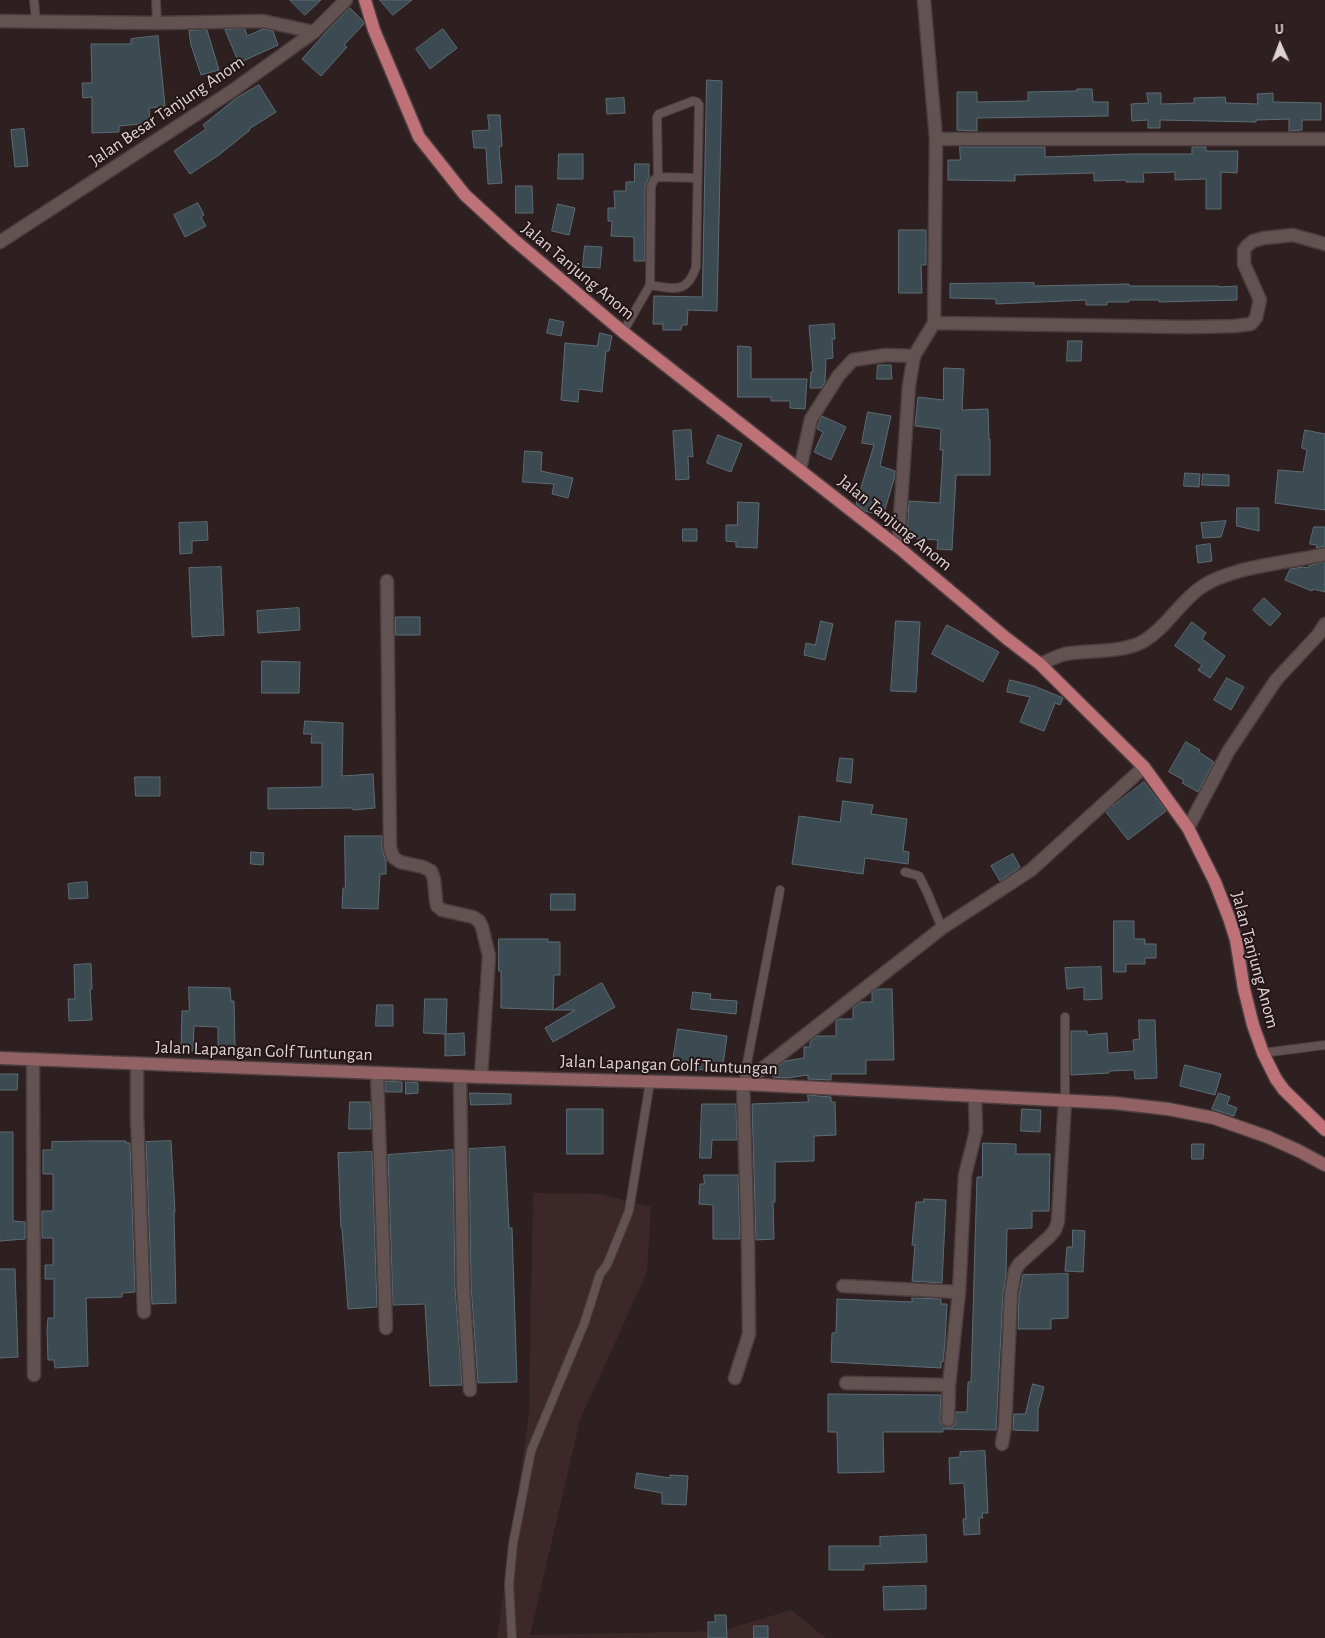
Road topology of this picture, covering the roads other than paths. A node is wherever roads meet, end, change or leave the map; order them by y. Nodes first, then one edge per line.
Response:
1 (34, 0) edge
2 (156, 0) edge
3 (346, 0) edge
4 (365, 0) edge
5 (924, 0) edge
6 (0, 21) edge
7 (36, 21) junction
8 (157, 23) junction
9 (314, 32) junction
10 (936, 139) junction
11 (1325, 139) edge
12 (658, 177) junction
13 (697, 178) junction
14 (0, 242) edge
15 (1325, 244) edge
16 (650, 286) junction
17 (934, 323) junction
18 (623, 332) junction
19 (914, 356) junction
20 (800, 469) junction
21 (898, 547) junction
22 (1325, 554) edge
23 (387, 581) dead end
24 (1325, 624) edge
25 (1040, 664) junction
26 (1144, 767) junction
27 (1188, 828) junction
28 (905, 872) dead end
29 (780, 890) dead end
30 (942, 928) junction
31 (1065, 1016) dead end
32 (1325, 1045) edge
33 (1263, 1053) junction
34 (0, 1058) edge
35 (33, 1059) junction
36 (137, 1064) junction
37 (377, 1073) junction
38 (460, 1076) junction
39 (481, 1077) junction
40 (650, 1082) junction
41 (743, 1084) junction
42 (975, 1097) junction
43 (1065, 1100) junction
44 (1325, 1130) edge
45 (1325, 1165) edge
46 (843, 1286) dead end
47 (958, 1292) junction
48 (144, 1312) dead end
49 (386, 1328) dead end
50 (34, 1375) dead end
51 (735, 1378) dead end
52 (846, 1383) dead end
53 (950, 1385) junction
54 (470, 1390) dead end
55 (948, 1420) dead end
56 (1002, 1444) dead end
57 (512, 1638) edge

1 - 7 lane
2 - 8 lane
3 - 9 street, Jalan Besar Tanjung Anom
4 - 18 main road, Jalan Tanjung Anom
5 - 10 street
6 - 7 street
7 - 8 street
8 - 9 street
9 - 14 street, Jalan Besar Tanjung Anom
10 - 11 street
10 - 17 street
12 - 13 lane
12 - 13 lane
12 - 16 lane
13 - 16 lane
15 - 17 street
16 - 18 lane
17 - 19 street
18 - 20 main road, Jalan Tanjung Anom
19 - 20 street
19 - 21 street
20 - 21 main road, Jalan Tanjung Anom
21 - 25 main road, Jalan Tanjung Anom
22 - 25 street
23 - 39 street
24 - 27 street
25 - 26 main road, Jalan Tanjung Anom
26 - 27 main road, Jalan Tanjung Anom
26 - 30 street
27 - 33 main road, Jalan Tanjung Anom
28 - 30 lane
29 - 41 lane
30 - 41 street
31 - 43 lane
32 - 33 lane
33 - 44 main road, Jalan Tanjung Anom
34 - 35 street, Jalan Lapangan Golf Tuntungan
35 - 36 street, Jalan Lapangan Golf Tuntungan
35 - 50 street
36 - 37 street, Jalan Lapangan Golf Tuntungan
36 - 48 street
37 - 38 street, Jalan Lapangan Golf Tuntungan
37 - 49 street
38 - 39 street, Jalan Lapangan Golf Tuntungan
38 - 54 street
39 - 40 street, Jalan Lapangan Golf Tuntungan
40 - 41 street, Jalan Lapangan Golf Tuntungan
40 - 57 lane
41 - 42 street, Jalan Lapangan Golf Tuntungan
41 - 51 street
42 - 43 street, Jalan Lapangan Golf Tuntungan
42 - 47 street
43 - 45 street, Jalan Lapangan Golf Tuntungan
43 - 56 street
46 - 47 street
47 - 53 street
52 - 53 street
53 - 55 street

